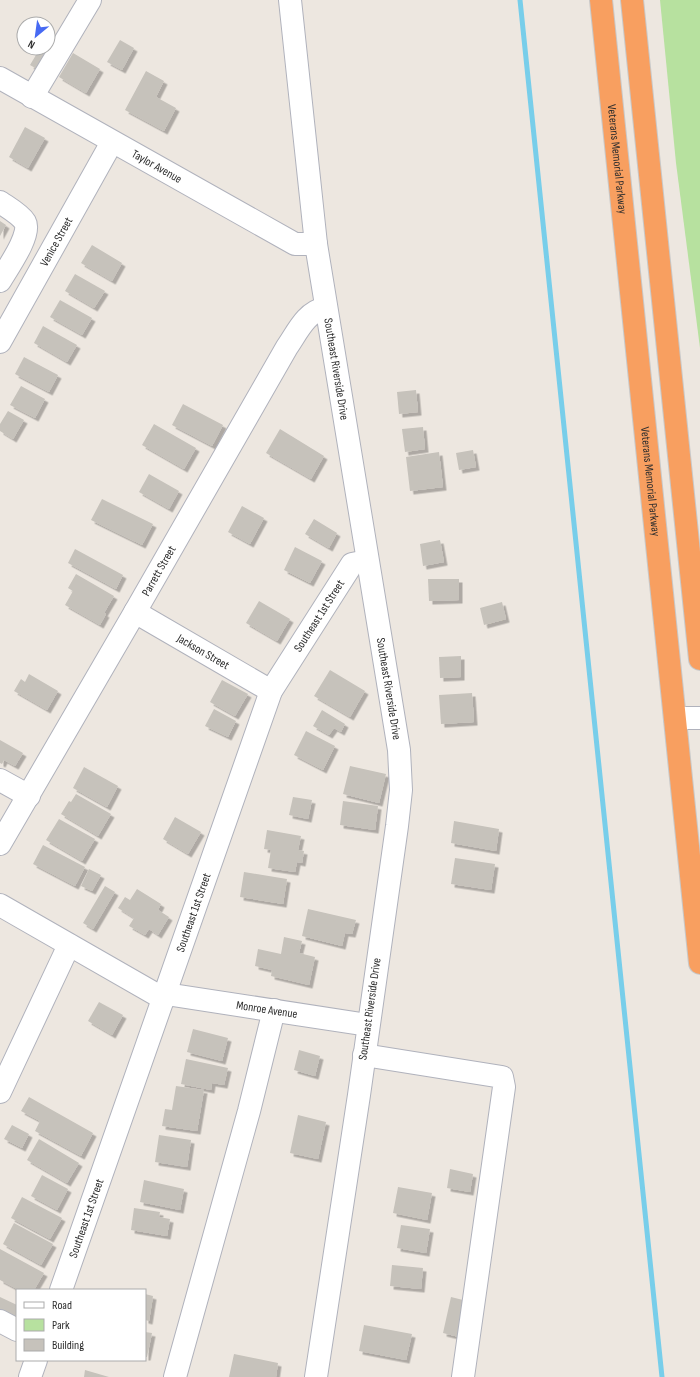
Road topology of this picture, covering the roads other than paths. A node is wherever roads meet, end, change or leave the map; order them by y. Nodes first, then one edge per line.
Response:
1 (90, 0) edge
2 (290, 0) edge
3 (601, 0) edge
4 (632, 0) edge
5 (0, 78) edge
6 (32, 97) junction
7 (112, 142) junction
8 (0, 202) edge
9 (316, 244) junction
10 (0, 281) edge
11 (325, 308) junction
12 (0, 342) edge
13 (367, 561) junction
14 (136, 612) junction
15 (700, 659) edge
16 (271, 691) junction
17 (675, 718) junction
18 (700, 718) edge
19 (0, 780) edge
20 (29, 796) junction
21 (0, 844) edge
22 (0, 905) edge
23 (69, 945) junction
24 (700, 963) edge
25 (165, 997) junction
26 (274, 1010) junction
27 (368, 1024) junction
28 (364, 1055) junction
29 (0, 1092) edge
30 (61, 1289) edge
31 (0, 1321) edge
32 (16, 1329) edge
33 (36, 1361) edge
34 (30, 1377) edge
35 (175, 1377) edge
36 (316, 1377) edge
37 (463, 1377) edge

1 - 6 street
2 - 9 street, Southeast Riverside Drive
3 - 17 highway, Veterans Memorial Parkway
4 - 15 highway
5 - 6 street, Taylor Avenue
6 - 7 street, Taylor Avenue
7 - 9 street, Taylor Avenue
7 - 12 street, Venice Street
8 - 10 street
9 - 11 street, Southeast Riverside Drive
11 - 13 street, Southeast Riverside Drive
11 - 14 street, Parrett Street
13 - 16 street, Southeast 1st Street
13 - 27 street, Southeast Riverside Drive
14 - 16 street, Jackson Street
14 - 20 street, Parrett Street
16 - 25 street, Southeast 1st Street
17 - 18 street
17 - 24 highway, Veterans Memorial Parkway
19 - 20 street
20 - 21 street, Parrett Street
22 - 23 street, Monroe Avenue
23 - 25 street, Monroe Avenue
23 - 29 street
25 - 26 street, Monroe Avenue
25 - 30 street, Southeast 1st Street
26 - 27 street, Monroe Avenue
26 - 35 street
27 - 28 street, Southeast Riverside Drive
28 - 36 street, Southeast Riverside Drive
28 - 37 street
31 - 32 street
33 - 34 street

